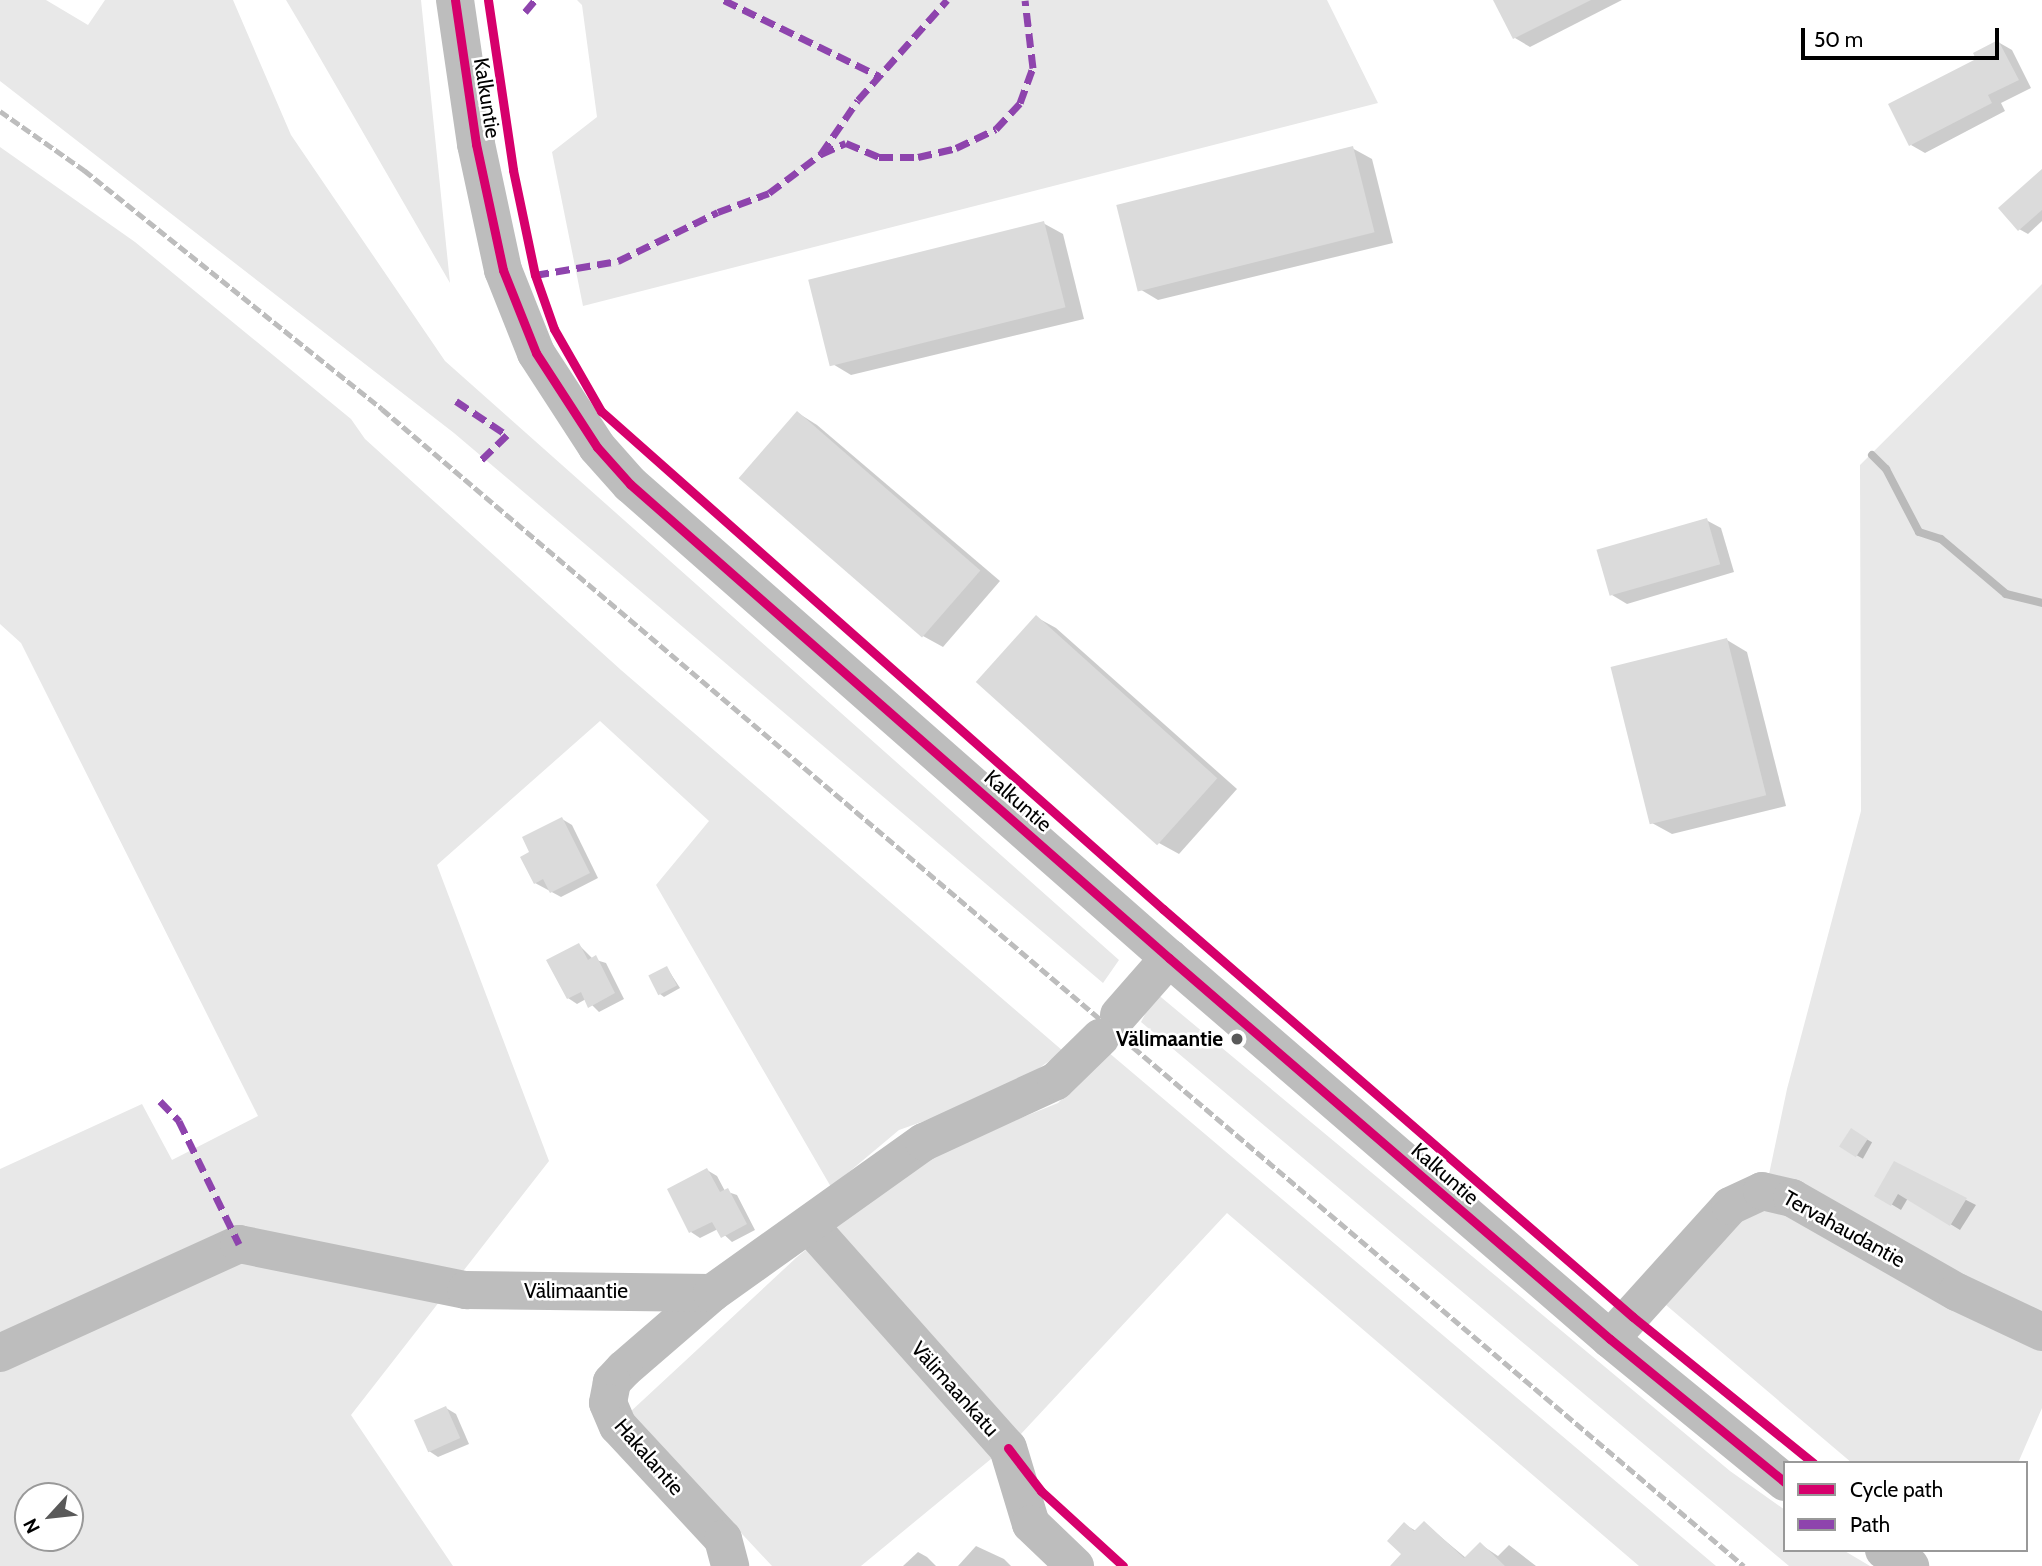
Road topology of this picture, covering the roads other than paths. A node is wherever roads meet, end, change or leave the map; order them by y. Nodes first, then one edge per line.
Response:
1 (455, 0) edge
2 (1169, 958) junction
3 (810, 1226) junction
4 (712, 1293) junction
5 (2036, 1325) edge
6 (1610, 1339) junction
7 (0, 1353) edge
8 (1783, 1480) edge
9 (1887, 1552) edge
10 (730, 1566) edge
11 (1075, 1566) edge
12 (1910, 1566) edge

1 - 2 street, Kalkuntie
2 - 3 street
2 - 6 street, Kalkuntie
3 - 4 street
3 - 11 street, Välimaankatu
4 - 7 street, Välimaantie
4 - 10 street, Hakalantie
5 - 6 street, Tervahaudantie
6 - 8 street, Kalkuntie
9 - 12 street

